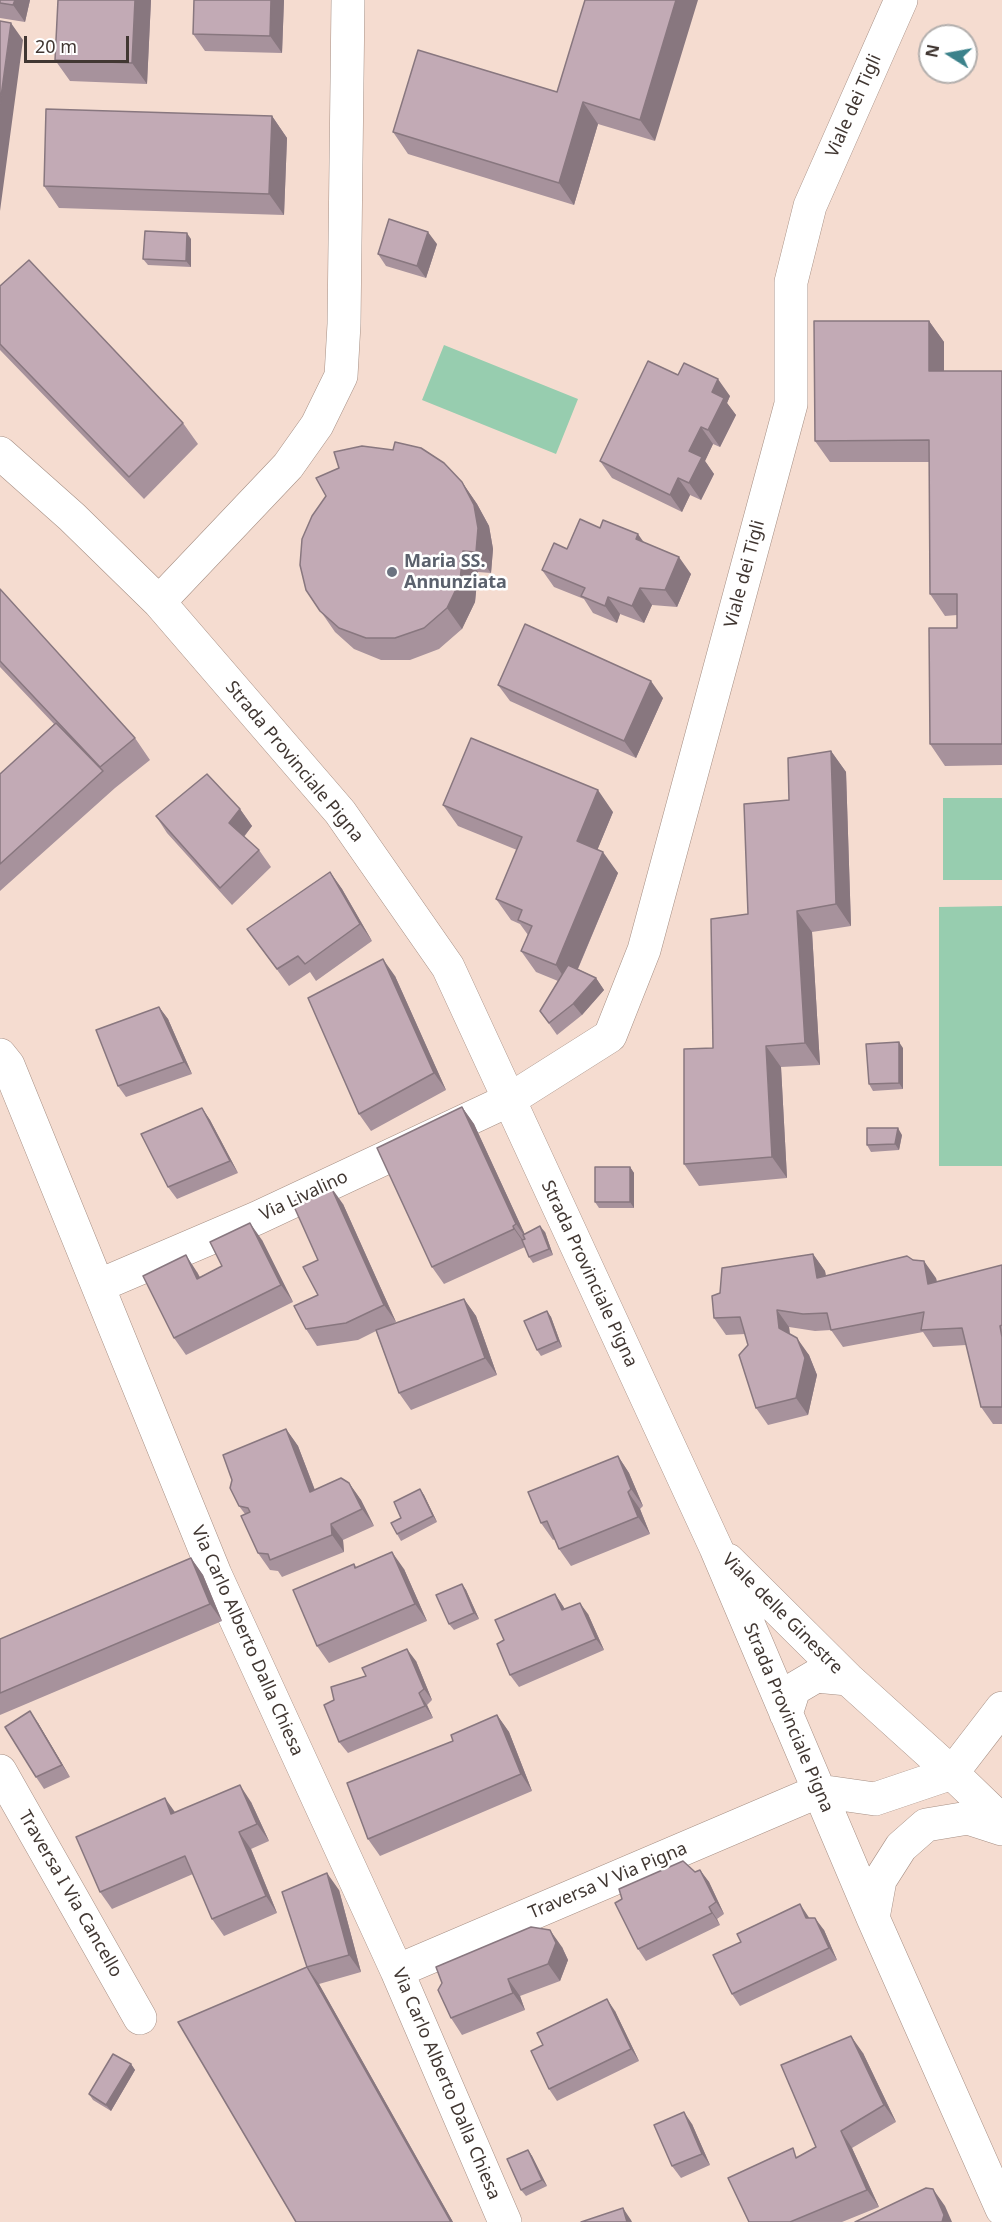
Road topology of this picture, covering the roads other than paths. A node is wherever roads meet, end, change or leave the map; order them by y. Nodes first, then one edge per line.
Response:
1 (348, 0) edge
2 (901, 0) edge
3 (0, 453) edge
4 (159, 602) junction
5 (0, 1055) edge
6 (509, 1100) junction
7 (98, 1286) junction
8 (716, 1548) junction
9 (848, 1679) junction
10 (1002, 1708) edge
11 (786, 1714) junction
12 (0, 1771) edge
13 (952, 1773) junction
14 (819, 1791) junction
15 (1002, 1821) edge
16 (1002, 1829) edge
17 (873, 1918) junction
18 (397, 1971) junction
19 (140, 2018) dead end
20 (1002, 2209) edge
21 (506, 2222) edge

1 - 4 street
2 - 6 street, Viale dei Tigli
3 - 4 street, Strada Provinciale Pigna
4 - 6 street, Strada Provinciale Pigna
5 - 7 street, Via Carlo Alberto Dalla Chiesa
6 - 7 street, Via Livalino
6 - 8 street, Strada Provinciale Pigna
7 - 18 street, Via Carlo Alberto Dalla Chiesa
8 - 9 street, Viale delle Ginestre
8 - 11 street, Strada Provinciale Pigna
9 - 11 street, Viale delle Ginestre
9 - 13 street, Viale delle Ginestre
10 - 13 street
11 - 14 street, Strada Provinciale Pigna
12 - 19 street, Traversa I Via Cancello
13 - 14 street
13 - 15 street, Viale delle Ginestre
14 - 17 street, Strada Provinciale Pigna
14 - 18 street, Traversa V Via Pigna
16 - 17 street
17 - 20 street, Strada Provinciale Pigna
18 - 21 street, Via Carlo Alberto Dalla Chiesa

